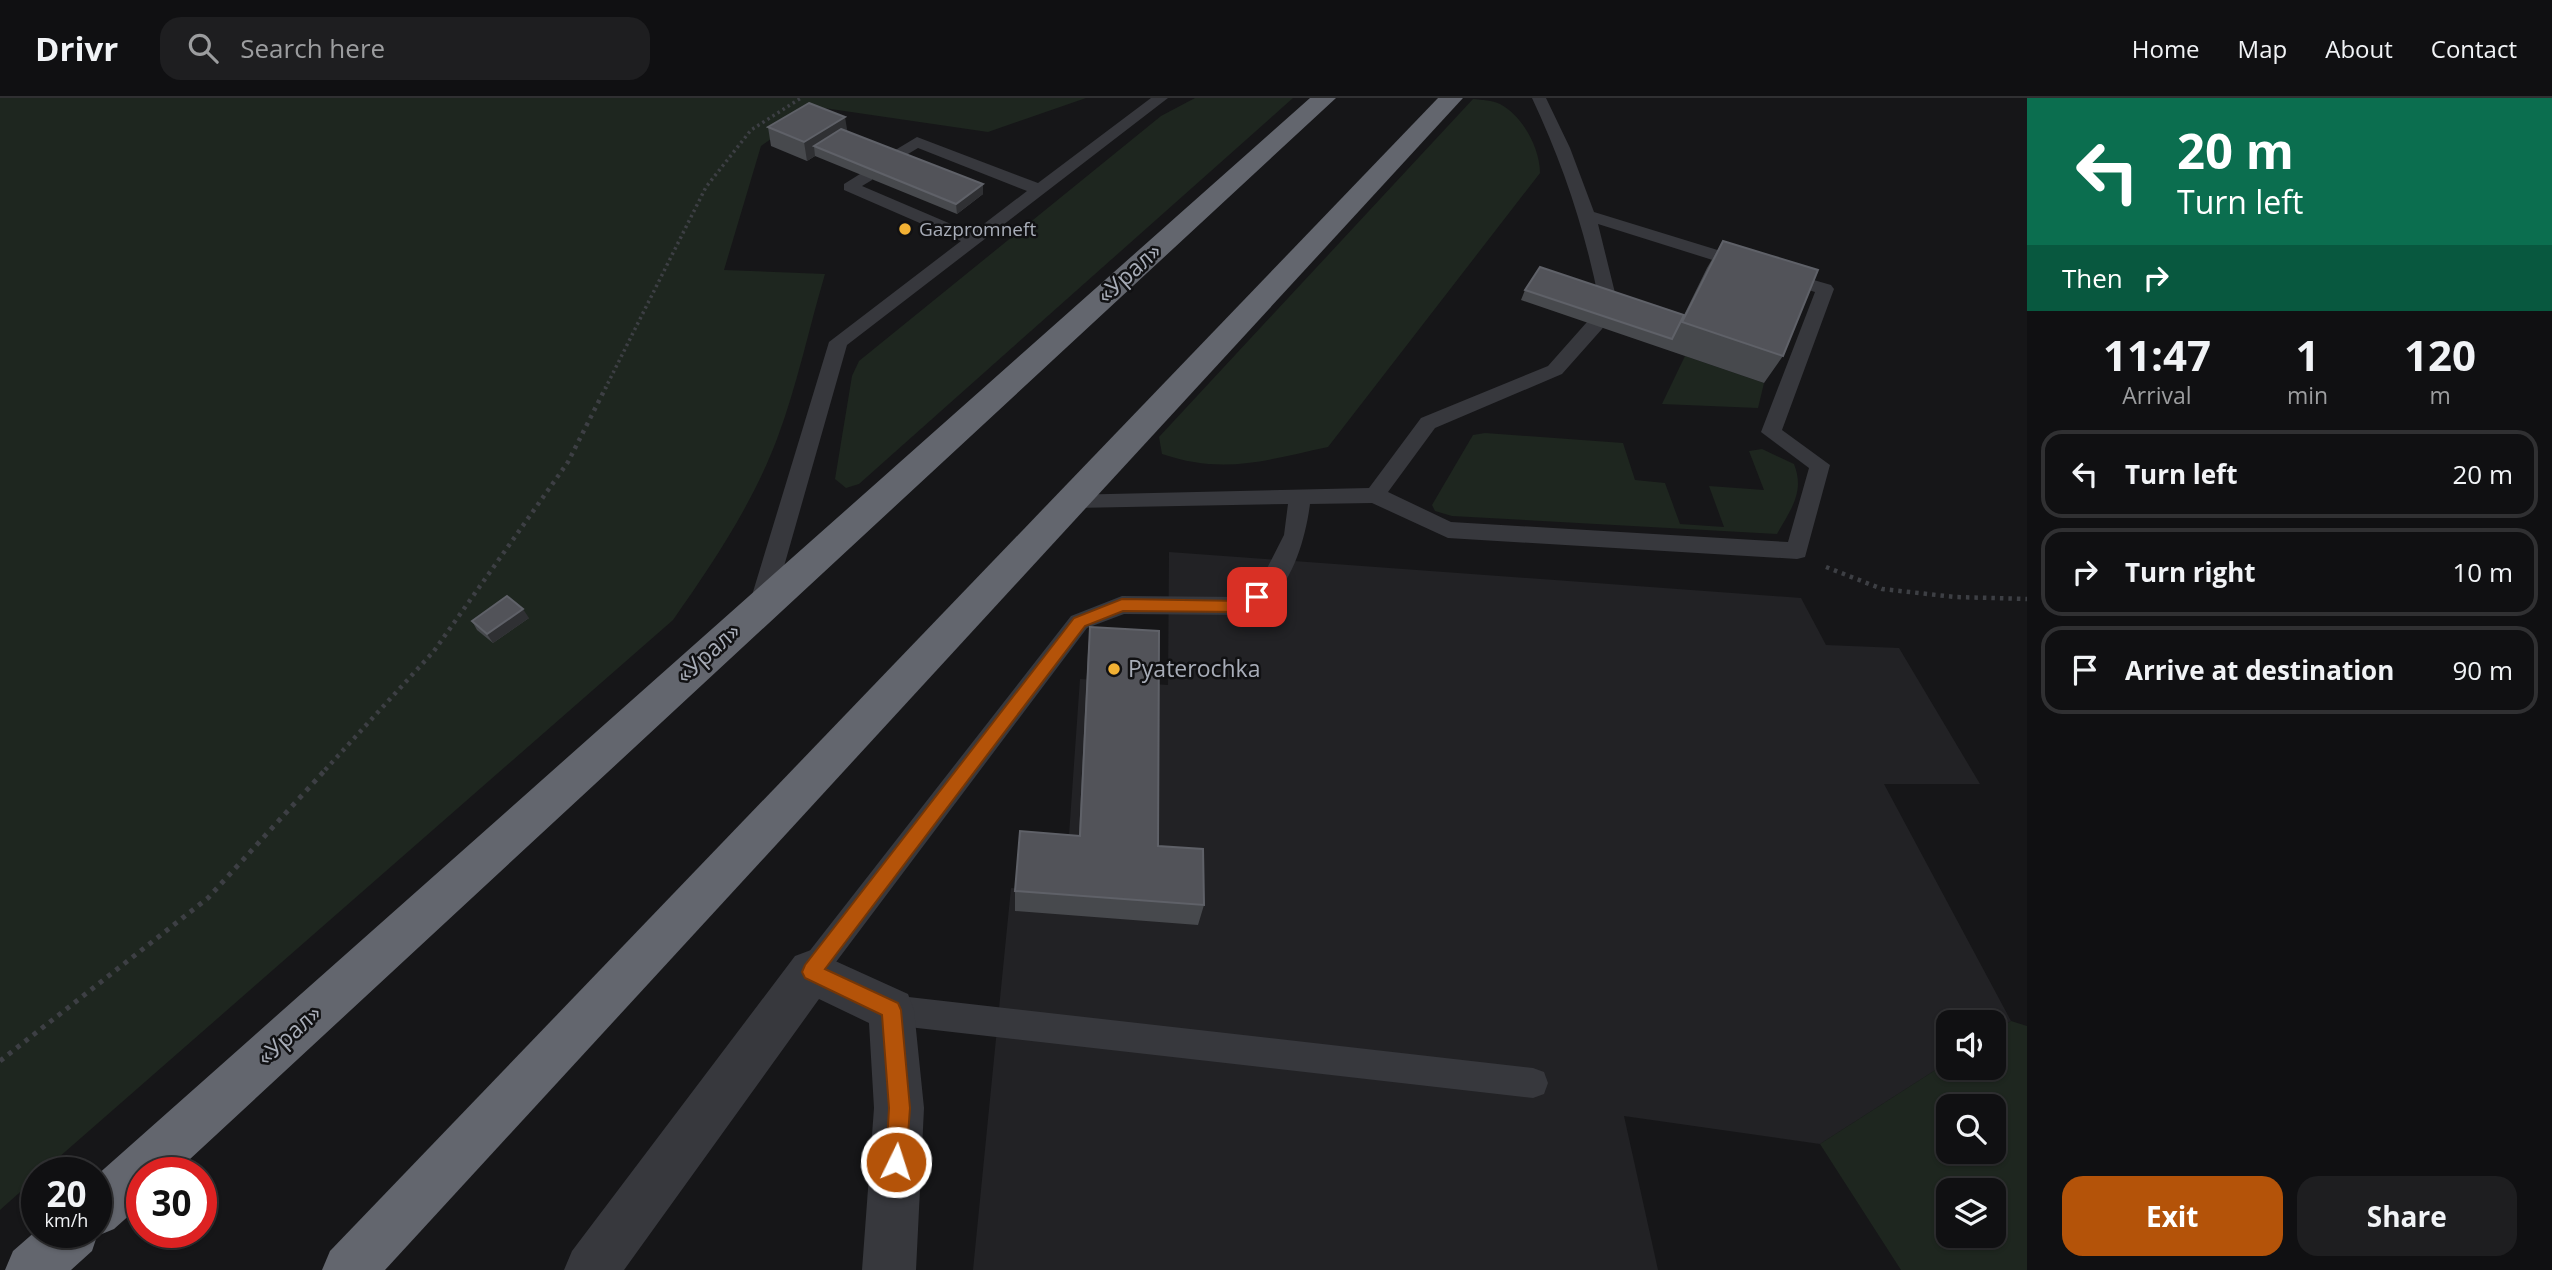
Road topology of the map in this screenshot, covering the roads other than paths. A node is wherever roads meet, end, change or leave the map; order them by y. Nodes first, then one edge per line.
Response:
1 (1161, 98) edge
2 (1324, 98) edge
3 (1451, 98) edge
4 (1538, 98) edge
5 (950, 155) junction
6 (893, 158) edge
7 (935, 167) edge
8 (990, 171) junction
9 (866, 177) edge
10 (975, 182) edge
11 (1040, 190) junction
12 (900, 191) edge
13 (884, 202) junction
14 (940, 207) edge
15 (1587, 215) junction
16 (924, 219) junction
17 (974, 240) junction
18 (1375, 495) junction
19 (1300, 497) junction
20 (1074, 500) junction
21 (761, 605) junction
22 (811, 972) junction
23 (891, 1010) junction
24 (1533, 1083) dead end
25 (112, 1196) edge
26 (56, 1248) edge
27 (32, 1270) edge
28 (349, 1270) edge
29 (591, 1270) edge
30 (889, 1270) edge

1 - 11 lane
2 - 21 highway, «Урал»
3 - 20 highway
4 - 15 lane
5 - 6 lane
5 - 7 lane
5 - 8 lane
8 - 10 lane
8 - 11 lane
9 - 13 lane
11 - 17 lane
12 - 13 lane
13 - 16 lane
14 - 16 lane
15 - 18 lane
15 - 18 lane
16 - 17 lane
17 - 21 lane
18 - 19 lane
19 - 20 lane
19 - 22 lane
20 - 28 highway
21 - 25 highway, «Урал»
22 - 23 street
22 - 29 street
23 - 24 lane
23 - 30 street
26 - 27 highway

